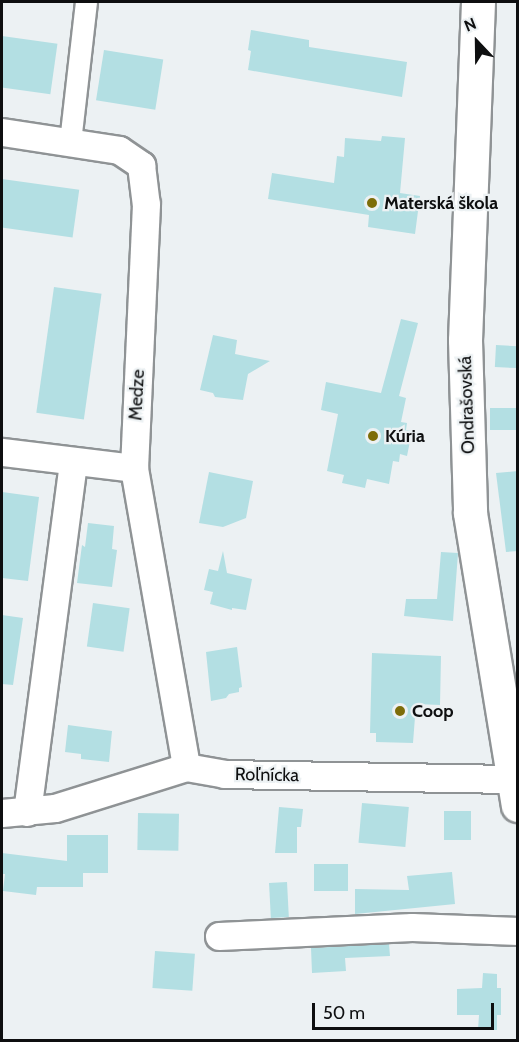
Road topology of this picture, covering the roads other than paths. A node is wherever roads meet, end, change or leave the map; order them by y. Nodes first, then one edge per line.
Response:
1 (86, 2) edge
2 (478, 2) edge
3 (2, 132) edge
4 (70, 142) junction
5 (2, 452) edge
6 (73, 461) junction
7 (134, 468) junction
8 (186, 767) junction
9 (516, 792) edge
10 (14, 813) edge
11 (518, 931) edge
12 (219, 936) dead end

1 - 4 street
2 - 9 street, Ondrašovská
3 - 4 street, Medze
4 - 7 street, Medze
5 - 6 street
6 - 7 street
6 - 10 street, Roľnícka
7 - 8 street, Medze
8 - 9 street, Roľnícka
8 - 10 street, Roľnícka
11 - 12 street

